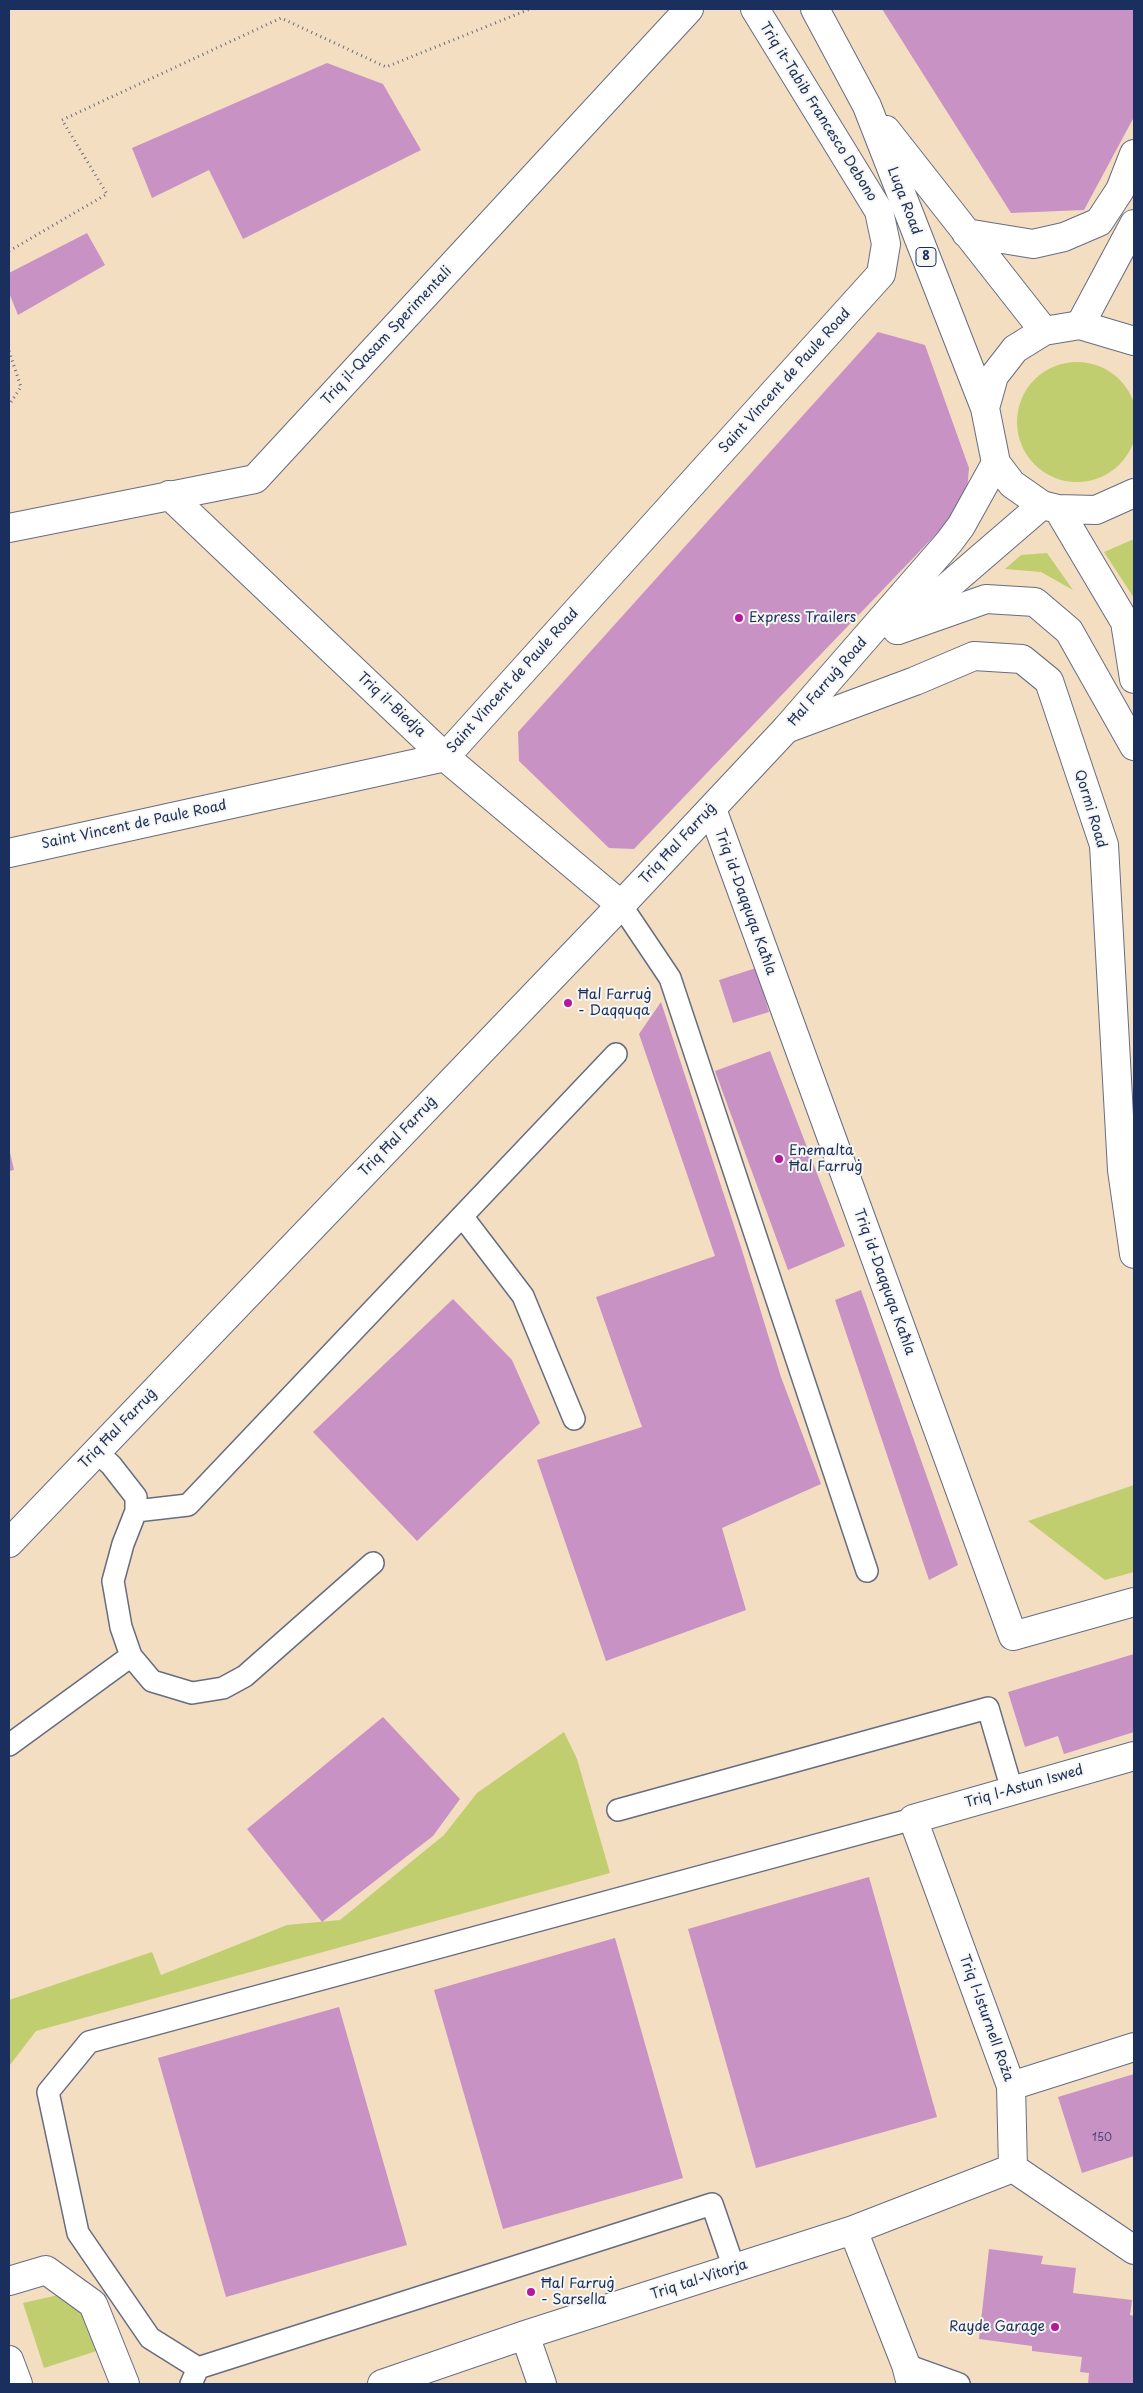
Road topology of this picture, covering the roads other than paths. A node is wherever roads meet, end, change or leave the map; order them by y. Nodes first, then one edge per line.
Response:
1 (689, 9) edge
2 (755, 9) edge
3 (814, 9) edge
4 (867, 106) junction
5 (1134, 154) edge
6 (1134, 224) edge
7 (966, 233) junction
8 (881, 274) joint
9 (1080, 325) junction
10 (1044, 331) junction
11 (1134, 342) edge
12 (985, 408) junction
13 (996, 463) junction
14 (1134, 492) edge
15 (169, 495) junction
16 (1050, 507) junction
17 (9, 528) edge
18 (898, 630) junction
19 (1134, 679) edge
20 (786, 729) junction
21 (1134, 746) edge
22 (445, 757) junction
23 (712, 810) junction
24 (9, 853) edge
25 (621, 905) junction
26 (616, 1054) dead end
27 (462, 1216) junction
28 (1134, 1254) edge
29 (574, 1419) dead end
30 (97, 1452) junction
31 (136, 1511) junction
32 (18, 1524) edge
33 (9, 1543) edge
34 (373, 1563) dead end
35 (867, 1571) dead end
36 (1134, 1602) edge
37 (131, 1656) junction
38 (9, 1745) edge
39 (1134, 1756) edge
40 (1012, 1790) junction
41 (618, 1810) dead end
42 (913, 1819) junction
43 (1134, 2047) edge
44 (1011, 2086) junction
45 (1013, 2168) junction
46 (853, 2230) junction
47 (1134, 2250) edge
48 (734, 2268) junction
49 (9, 2280) edge
50 (525, 2335) junction
51 (9, 2360) edge
52 (909, 2375) edge
53 (194, 2376) edge
54 (18, 2384) edge
55 (125, 2384) edge
56 (382, 2384) edge
57 (542, 2384) edge
58 (959, 2384) edge

1 - 15 main road, Triq il-Qasam Sperimentali
2 - 8 main road, Triq it-Tabib Francesco Debono
3 - 4 main road, Luqa Road / 8
4 - 7 main road, Luqa Road / 8
4 - 12 main road, Luqa Road / 8
5 - 7 main road
6 - 9 main road
7 - 10 main road, Luqa Road / 8
8 - 22 main road, Saint Vincent de Paule Road
9 - 10 main road, 8
9 - 11 main road, 8
10 - 12 main road, 8
12 - 13 main road, 8
13 - 16 main road, 8
13 - 20 main road, Ħal Farruġ Road
14 - 16 main road
15 - 17 main road, Triq il-Qasam Sperimentali
15 - 22 main road, Triq il-Biedja
16 - 18 main road, Ħal Farruġ Road
16 - 19 main road, 8
18 - 20 main road, Ħal Farruġ Road
18 - 21 main road
20 - 23 main road, Triq Ħal Farruġ
20 - 28 main road, Qormi Road
22 - 24 main road, Saint Vincent de Paule Road
22 - 25 main road, Triq il-Biedja
23 - 25 main road, Triq Ħal Farruġ
23 - 36 main road, Triq id-Daqquqa Kaħla
25 - 30 main road, Triq Ħal Farruġ
25 - 35 lane
26 - 27 lane
27 - 29 lane
27 - 31 lane
30 - 31 lane
30 - 32 main road, Triq Ħal Farruġ
31 - 37 lane
32 - 33 main road, Triq Ħal Farruġ
34 - 37 lane
37 - 38 lane
39 - 40 main road, Triq l-Astun Iswed
40 - 41 lane
40 - 42 main road, Triq l-Astun Iswed
42 - 44 main road, Triq l-Isturnell Roża
42 - 53 lane
43 - 44 main road
44 - 45 main road, Triq l-Isturnell Roża
45 - 46 main road, Triq tal-Vitorja
45 - 47 main road
46 - 48 main road, Triq tal-Vitorja
46 - 52 main road
48 - 50 main road, Triq tal-Vitorja
48 - 53 lane
49 - 55 main road
50 - 56 main road, Triq tal-Vitorja
50 - 57 main road
51 - 54 main road
52 - 58 lane

